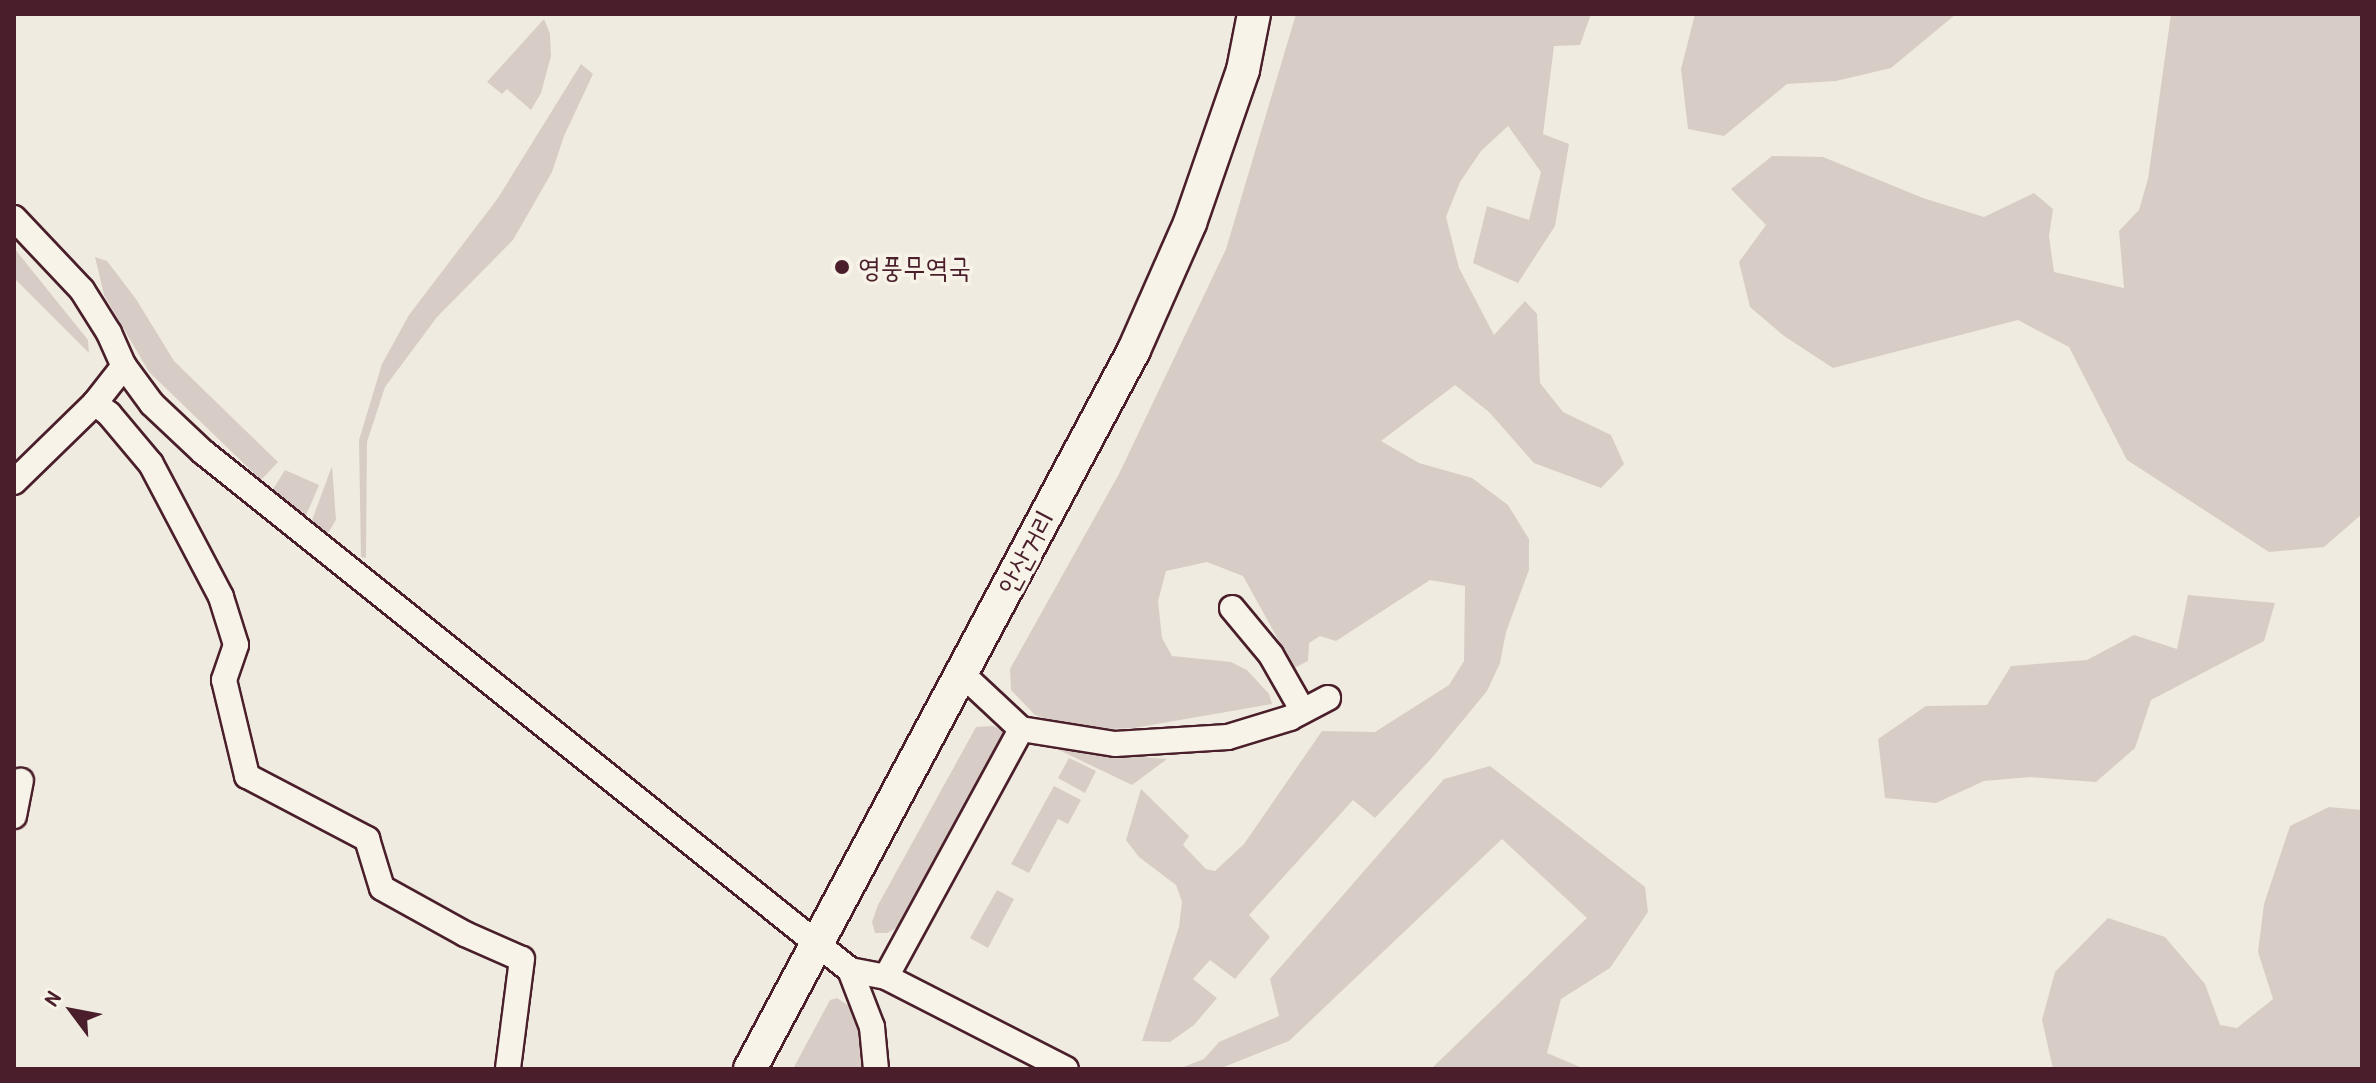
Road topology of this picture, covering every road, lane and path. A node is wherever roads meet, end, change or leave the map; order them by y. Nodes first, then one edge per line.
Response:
1 (1254, 14) edge
2 (14, 218) edge
3 (124, 366) junction
4 (95, 403) junction
5 (14, 482) edge
6 (1232, 608) dead end
7 (961, 673) junction
8 (1328, 698) dead end
9 (1303, 711) junction
10 (1021, 729) junction
11 (21, 781) dead end
12 (14, 816) edge
13 (816, 944) junction
14 (850, 970) junction
15 (886, 977) junction
16 (508, 1069) edge
17 (750, 1069) edge
18 (876, 1069) edge
19 (1066, 1069) edge

1 - 7 main road, 안산거리
2 - 3 street
3 - 4 street
3 - 13 street
4 - 5 street
4 - 16 street
6 - 9 street
7 - 10 street
7 - 13 main road, 안산거리
8 - 9 street
9 - 10 street
10 - 15 street
11 - 12 street
13 - 14 street
13 - 17 main road, 안산거리
14 - 15 street
14 - 18 street
15 - 19 street

